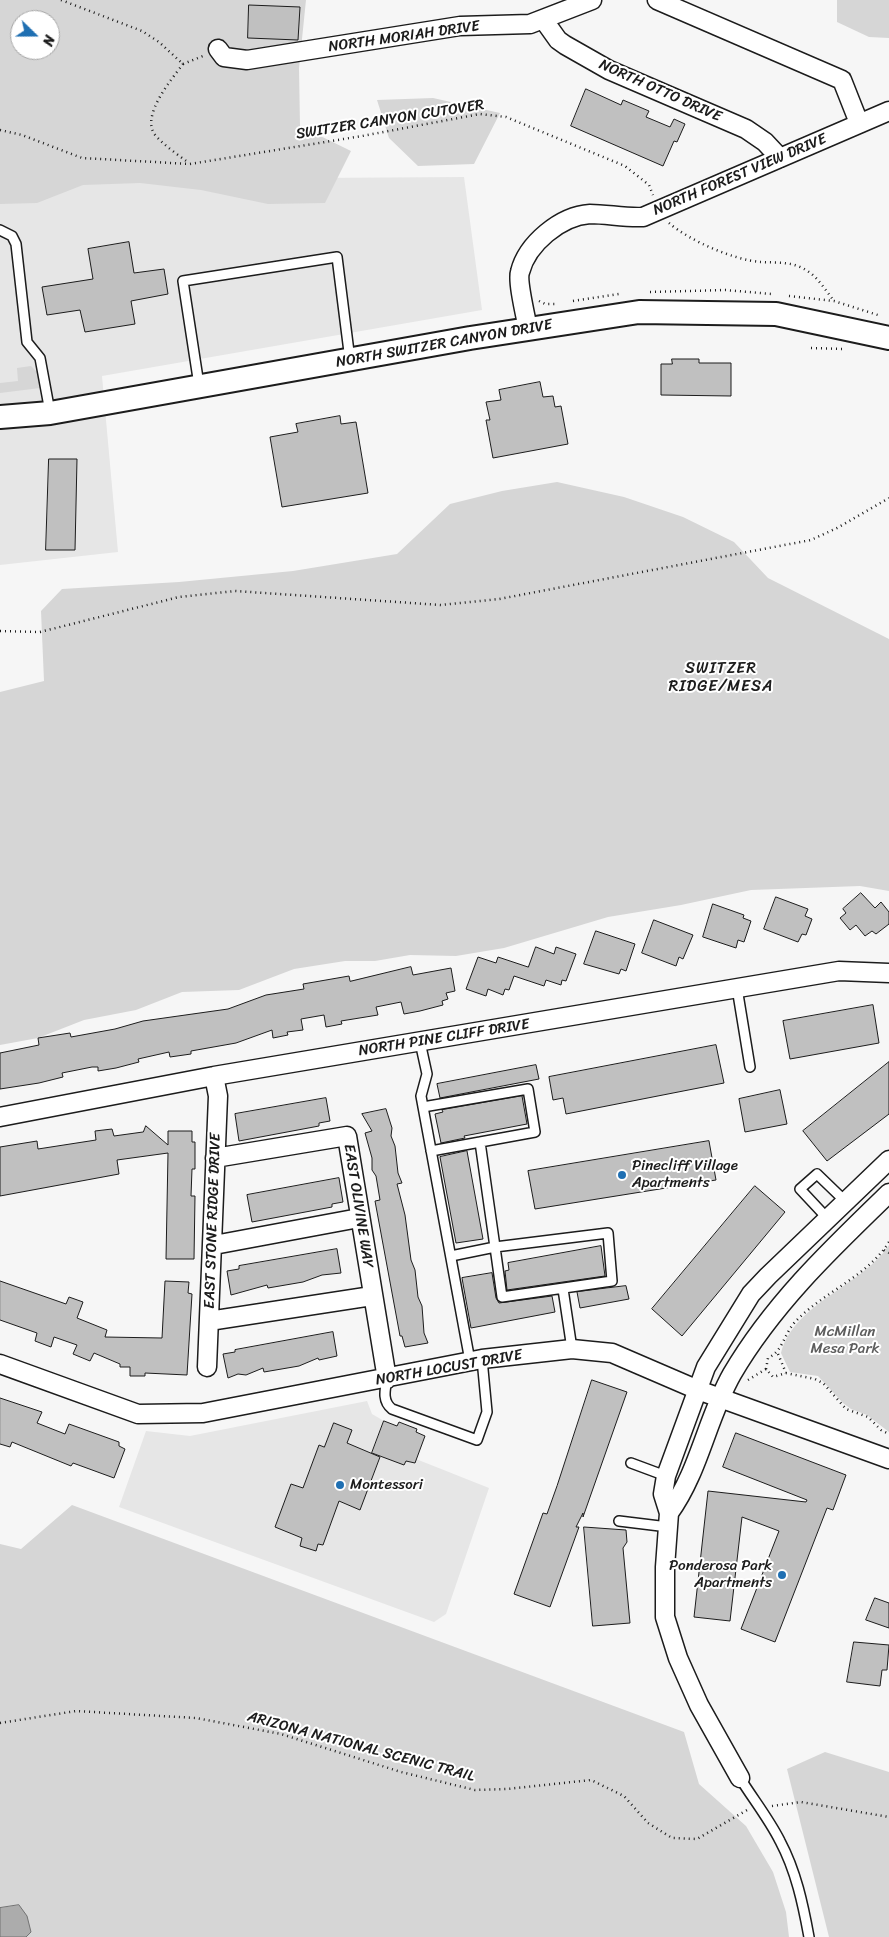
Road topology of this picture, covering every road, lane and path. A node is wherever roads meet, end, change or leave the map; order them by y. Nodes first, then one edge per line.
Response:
1 (61, 0) edge
2 (592, 0) edge
3 (657, 0) edge
4 (543, 20) junction
5 (218, 49) joint
6 (183, 64) junction
7 (889, 110) edge
8 (859, 123) junction
9 (0, 130) edge
10 (780, 158) junction
11 (190, 164) junction
12 (654, 197) dead end
13 (665, 218) dead end
14 (669, 223) junction
15 (662, 226) dead end
16 (0, 230) edge
17 (644, 292) dead end
18 (624, 294) dead end
19 (780, 294) dead end
20 (788, 296) dead end
21 (537, 298) dead end
22 (834, 301) junction
23 (889, 318) edge
24 (528, 329) junction
25 (889, 338) edge
26 (811, 348) dead end
27 (853, 349) dead end
28 (350, 361) junction
29 (199, 384) junction
30 (50, 412) junction
31 (0, 418) edge
32 (889, 498) edge
33 (0, 631) edge
34 (889, 973) edge
35 (738, 988) junction
36 (420, 1042) junction
37 (750, 1067) dead end
38 (214, 1076) junction
39 (423, 1107) junction
40 (0, 1117) edge
41 (480, 1142) junction
42 (431, 1151) junction
43 (215, 1158) junction
44 (889, 1160) edge
45 (889, 1193) edge
46 (836, 1212) junction
47 (359, 1218) junction
48 (850, 1229) junction
49 (889, 1242) edge
50 (214, 1245) junction
51 (495, 1247) junction
52 (884, 1250) junction
53 (889, 1253) edge
54 (451, 1256) junction
55 (563, 1289) junction
56 (372, 1296) junction
57 (209, 1321) junction
58 (572, 1349) junction
59 (778, 1354) junction
60 (476, 1360) junction
61 (0, 1364) edge
62 (207, 1367) dead end
63 (766, 1369) junction
64 (786, 1373) junction
65 (387, 1379) junction
66 (746, 1382) dead end
67 (698, 1390) junction
68 (720, 1398) junction
69 (889, 1434) edge
70 (889, 1459) edge
71 (631, 1463) dead end
72 (666, 1476) junction
73 (669, 1520) junction
74 (619, 1521) dead end
75 (0, 1723) edge
76 (740, 1778) joint
77 (778, 1806) dead end
78 (748, 1809) dead end
79 (889, 1817) edge
80 (809, 1937) edge

1 - 6 path
2 - 4 street, NORTH MORIAH DRIVE
3 - 8 street
4 - 5 street, NORTH MORIAH DRIVE
4 - 10 street, NORTH OTTO DRIVE
5 - 6 path
6 - 11 path
7 - 8 street, NORTH FOREST VIEW DRIVE
8 - 10 street, NORTH FOREST VIEW DRIVE
9 - 11 path, SWITZER CANYON CUTOVER
10 - 24 street, NORTH FOREST VIEW DRIVE
11 - 12 path, SWITZER CANYON CUTOVER
13 - 14 path
14 - 15 path
14 - 22 path
16 - 30 lane
17 - 19 path
18 - 21 path
20 - 22 path
22 - 23 path
24 - 25 street, NORTH SWITZER CANYON DRIVE
24 - 28 street, NORTH SWITZER CANYON DRIVE
26 - 27 path
28 - 29 street, NORTH SWITZER CANYON DRIVE
28 - 29 lane
29 - 30 street, NORTH SWITZER CANYON DRIVE
30 - 31 street, NORTH SWITZER CANYON DRIVE
32 - 33 path
34 - 35 street, NORTH PINE CLIFF DRIVE
35 - 36 street, NORTH PINE CLIFF DRIVE
35 - 37 lane
36 - 38 street, NORTH PINE CLIFF DRIVE
36 - 39 lane
38 - 40 street, NORTH PINE CLIFF DRIVE
38 - 43 street, EAST STONE RIDGE DRIVE
39 - 41 lane
39 - 42 lane
41 - 42 lane
41 - 51 lane
42 - 54 lane
43 - 47 street, EAST OLIVINE WAY
43 - 50 street, EAST STONE RIDGE DRIVE
44 - 46 street
45 - 48 street
46 - 48 street
46 - 67 street
47 - 50 street
47 - 56 street, EAST OLIVINE WAY
48 - 68 street
49 - 52 path
50 - 57 street, EAST STONE RIDGE DRIVE
51 - 54 lane
51 - 55 lane
51 - 55 lane
52 - 53 path
52 - 59 path
54 - 60 lane
55 - 58 lane
56 - 57 street
56 - 65 street, EAST OLIVINE WAY
57 - 62 street, EAST STONE RIDGE DRIVE
58 - 60 street, NORTH LOCUST DRIVE
58 - 67 street, NORTH LOCUST DRIVE
59 - 63 path
59 - 64 path
60 - 65 street, NORTH LOCUST DRIVE
60 - 65 lane
61 - 65 street, NORTH LOCUST DRIVE
63 - 64 path
63 - 66 path
64 - 69 path
67 - 68 street, NORTH LOCUST DRIVE
67 - 72 street
68 - 70 street, NORTH LOCUST DRIVE
68 - 73 street
71 - 72 lane
72 - 73 street
73 - 74 lane
73 - 76 street
75 - 78 path, ARIZONA NATIONAL SCENIC TRAIL
76 - 80 lane
77 - 79 path

